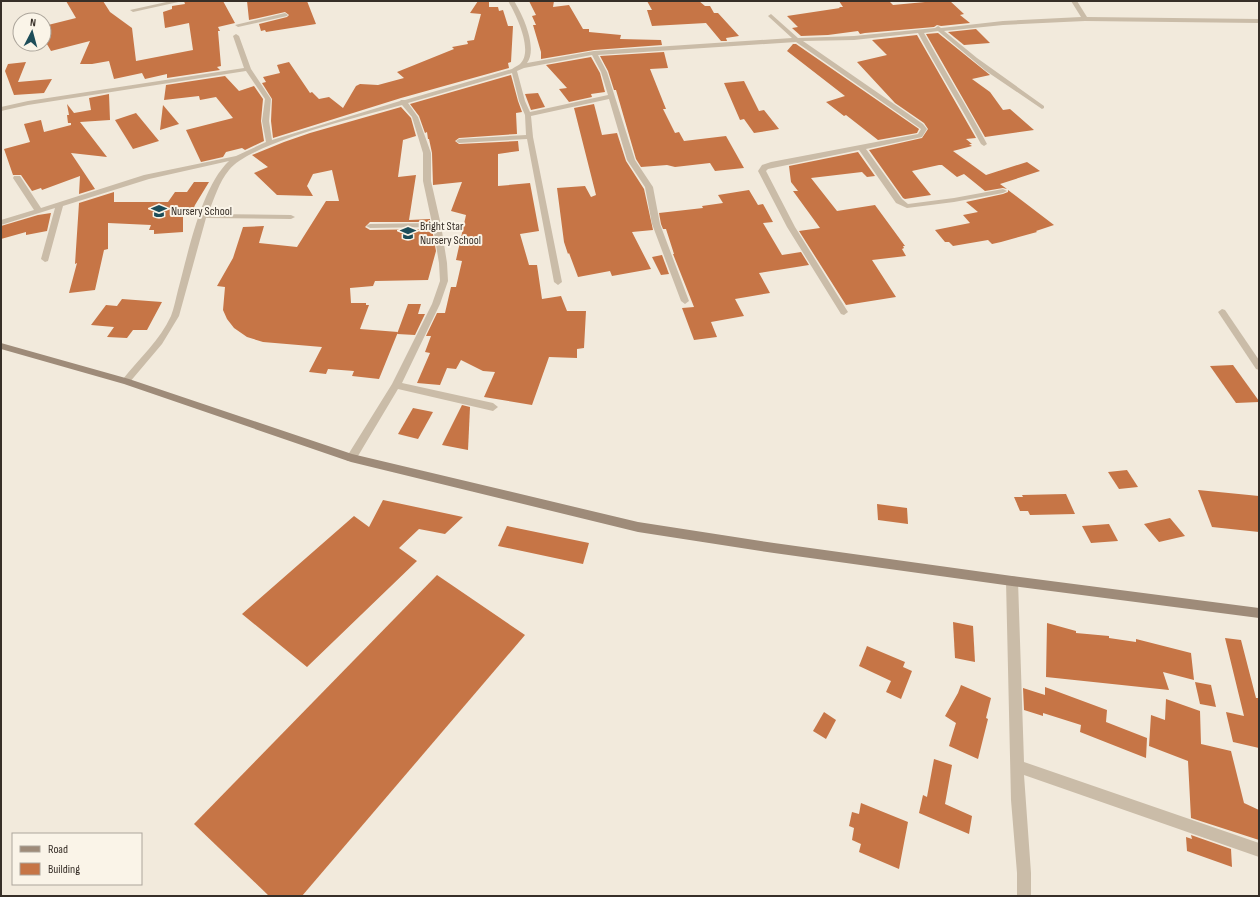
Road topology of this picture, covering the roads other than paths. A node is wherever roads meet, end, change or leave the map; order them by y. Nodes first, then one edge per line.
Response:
1 (180, 1) edge
2 (511, 1) edge
3 (1074, 1) edge
4 (133, 10) dead end
5 (285, 15) dead end
6 (771, 16) dead end
7 (1085, 19) junction
8 (1259, 20) edge
9 (238, 25) dead end
10 (938, 28) junction
11 (920, 31) junction
12 (236, 36) dead end
13 (797, 40) junction
14 (594, 53) junction
15 (522, 66) junction
16 (248, 69) junction
17 (514, 70) junction
18 (612, 96) junction
19 (404, 101) junction
20 (1042, 107) dead end
21 (1, 109) edge
22 (528, 115) junction
23 (530, 137) junction
24 (460, 141) dead end
25 (270, 143) junction
26 (984, 144) dead end
27 (861, 147) junction
28 (237, 158) junction
29 (17, 178) dead end
30 (1003, 191) dead end
31 (60, 204) junction
32 (39, 211) junction
33 (203, 216) junction
34 (291, 217) dead end
35 (1, 223) edge
36 (436, 225) junction
37 (370, 226) dead end
38 (45, 259) dead end
39 (558, 282) dead end
40 (684, 301) dead end
41 (844, 312) dead end
42 (1222, 312) dead end
43 (1, 346) edge
44 (1259, 367) edge
45 (126, 381) junction
46 (396, 385) junction
47 (493, 407) dead end
48 (351, 458) junction
49 (1012, 581) junction
50 (1259, 613) edge
51 (1017, 766) junction
52 (1259, 850) edge
53 (1024, 896) edge

1 - 4 street
2 - 15 street
3 - 7 street
5 - 9 street
6 - 13 street
7 - 8 street
7 - 10 street
10 - 11 street
10 - 20 street
11 - 13 street
11 - 26 street
12 - 16 street
13 - 14 street
13 - 27 street
14 - 15 street
14 - 18 street
15 - 17 street
16 - 21 street
16 - 25 street
17 - 19 street
17 - 22 street
18 - 22 street
18 - 40 street
19 - 25 street
19 - 36 street
22 - 23 street
23 - 24 street
23 - 39 street
25 - 28 street
27 - 30 street
27 - 41 street
28 - 31 street
28 - 33 street
29 - 32 street
31 - 32 street
31 - 38 street
32 - 35 street
33 - 34 street
33 - 45 street
36 - 37 street
36 - 46 street
42 - 44 street
43 - 45 main road
45 - 48 main road
46 - 47 street
46 - 48 street
48 - 49 main road
49 - 50 main road
49 - 51 street
51 - 52 street
51 - 53 street

